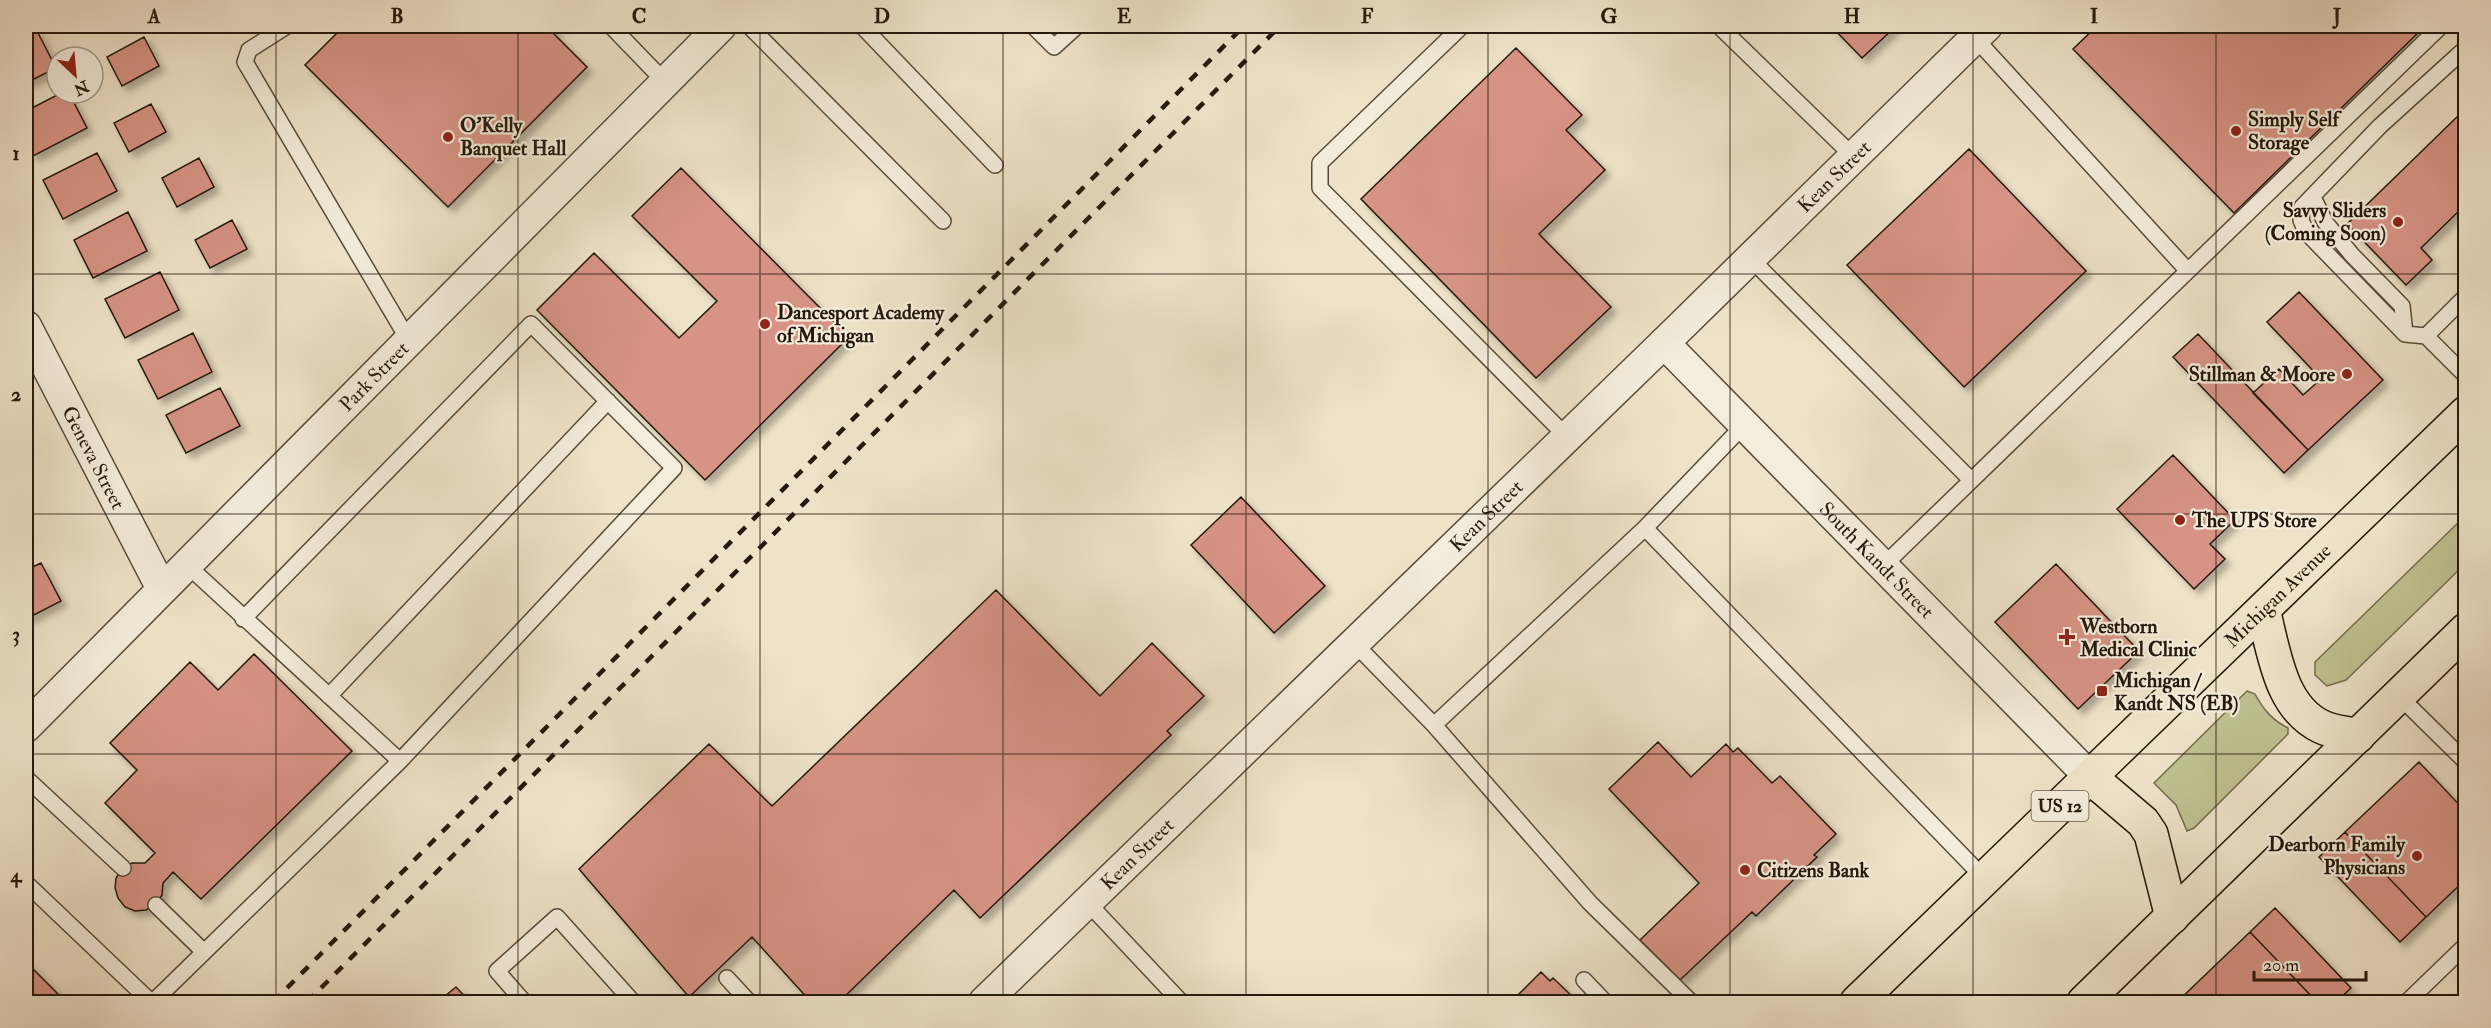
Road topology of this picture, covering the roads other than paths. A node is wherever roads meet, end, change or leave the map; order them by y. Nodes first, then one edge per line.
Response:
1 (287, 26) edge
2 (611, 26) edge
3 (721, 26) edge
4 (749, 26) edge
5 (862, 26) edge
6 (1033, 26) edge
7 (1077, 26) edge
8 (1462, 26) edge
9 (1719, 26) edge
10 (2441, 26) edge
11 (1981, 32) edge
12 (2466, 48) edge
13 (665, 82) junction
14 (1854, 157) junction
15 (995, 165) dead end
16 (2313, 197) junction
17 (943, 221) dead end
18 (1750, 258) junction
19 (2187, 270) junction
20 (2466, 296) edge
21 (26, 326) edge
22 (2405, 334) junction
23 (2426, 336) junction
24 (409, 340) junction
25 (1664, 343) junction
26 (2466, 376) edge
27 (608, 402) junction
28 (2466, 413) edge
29 (1744, 425) junction
30 (1567, 437) junction
31 (1971, 480) junction
32 (1645, 528) junction
33 (187, 565) junction
34 (1883, 566) junction
35 (162, 589) junction
36 (2263, 610) junction
37 (243, 619) junction
38 (2466, 630) edge
39 (1353, 642) junction
40 (2398, 695) junction
41 (329, 696) junction
42 (1434, 725) junction
43 (26, 727) edge
44 (2358, 736) junction
45 (400, 760) junction
46 (2466, 762) edge
47 (2091, 777) junction
48 (26, 778) edge
49 (123, 868) dead end
50 (1985, 879) junction
51 (26, 883) edge
52 (1087, 902) junction
53 (156, 905) dead end
54 (2172, 916) junction
55 (2466, 945) edge
56 (204, 952) junction
57 (727, 978) dead end
58 (1584, 980) dead end
59 (152, 1002) edge
60 (524, 1002) edge
61 (633, 1002) edge
62 (749, 1002) edge
63 (984, 1002) edge
64 (1178, 1002) edge
65 (1605, 1002) edge
66 (1691, 1002) edge
67 (1857, 1002) edge
68 (2084, 1002) edge
69 (2407, 1002) edge

1 - 24 lane
2 - 13 lane
3 - 13 street, Park Street
4 - 17 lane
5 - 15 lane
6 - 7 lane
8 - 30 lane
9 - 14 lane
10 - 19 lane
11 - 14 street, Kean Street
11 - 19 lane
12 - 16 lane
13 - 24 street, Park Street
14 - 18 street, Kean Street
16 - 22 lane
16 - 22 lane
18 - 25 street, Kean Street
18 - 31 lane
19 - 31 lane
20 - 23 lane
21 - 35 street, Geneva Street
22 - 23 lane
23 - 26 lane
24 - 33 street, Park Street
25 - 29 street, South Kandt Street
25 - 30 street, Kean Street
27 - 37 lane
27 - 41 lane
27 - 45 lane
28 - 36 main road, Michigan Avenue / US 12
29 - 32 lane
29 - 34 street, South Kandt Street
30 - 39 street, Kean Street
31 - 34 lane
32 - 42 lane
32 - 50 lane
33 - 35 street, Park Street
33 - 37 lane
34 - 47 street, South Kandt Street
35 - 43 street, Park Street
36 - 44 main road
36 - 47 main road, Michigan Avenue / US 12
37 - 41 lane
38 - 40 main road
39 - 42 lane
39 - 52 street, Kean Street
40 - 44 main road
40 - 46 lane
41 - 45 lane
42 - 66 lane
44 - 54 main road
45 - 56 lane
47 - 50 main road, Michigan Avenue / US 12
47 - 54 main road
48 - 49 lane
50 - 67 main road, Michigan Avenue / US 12
51 - 59 lane
52 - 63 street, Kean Street
52 - 64 lane
53 - 56 lane
54 - 68 main road
55 - 69 lane
56 - 59 lane
57 - 62 lane
58 - 65 lane
60 - 61 lane

